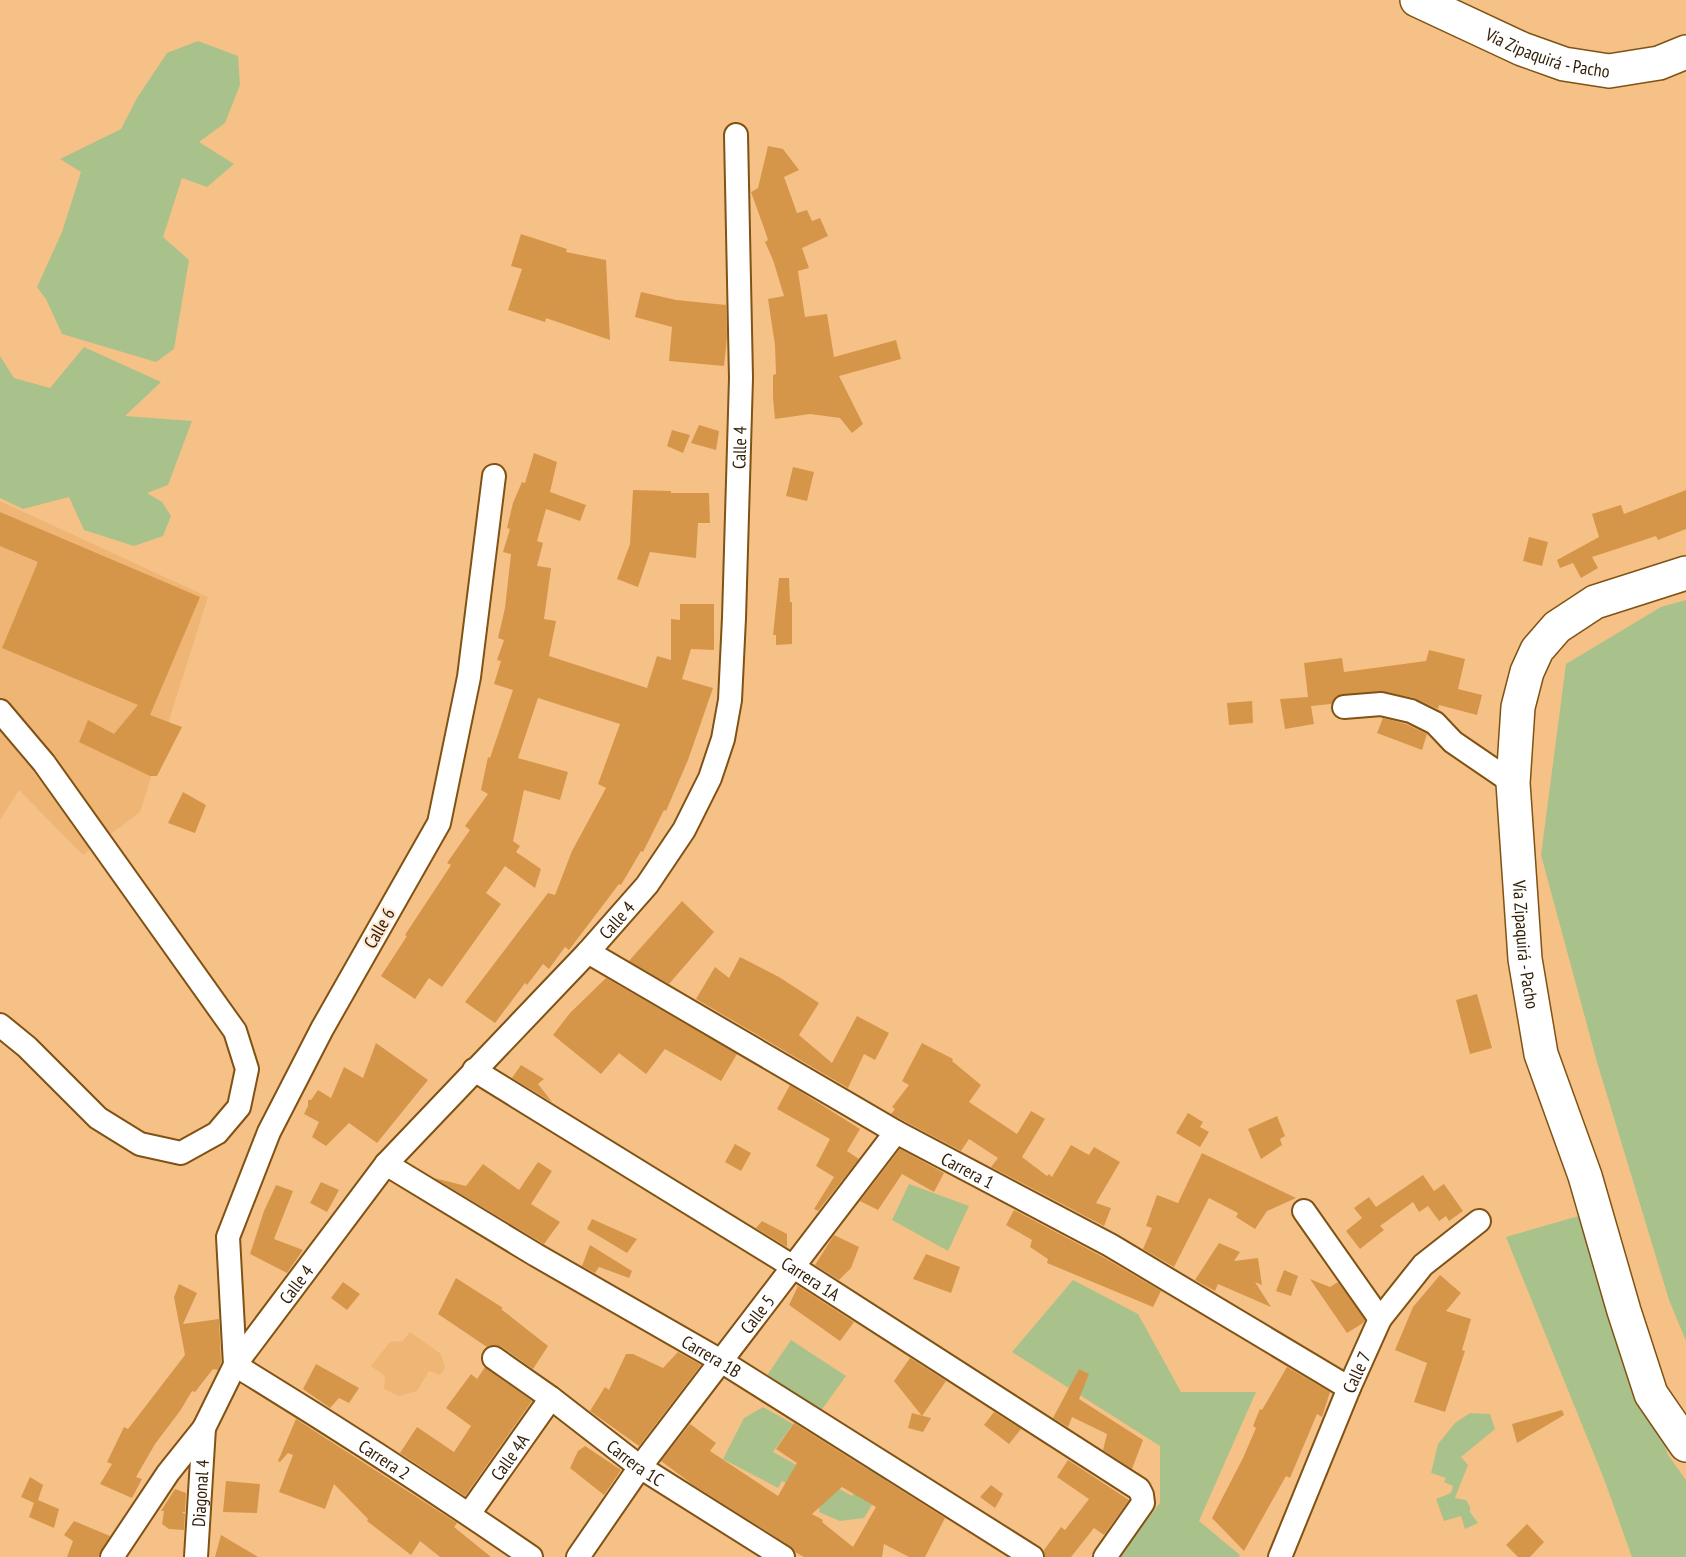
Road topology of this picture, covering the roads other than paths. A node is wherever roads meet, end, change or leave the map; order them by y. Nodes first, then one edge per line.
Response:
1 (1417, 0) edge
2 (1686, 52) edge
3 (736, 135) dead end
4 (494, 476) dead end
5 (1686, 573) edge
6 (1344, 707) dead end
7 (0, 711) edge
8 (1513, 783) junction
9 (588, 952) junction
10 (0, 1025) edge
11 (474, 1070) junction
12 (896, 1132) junction
13 (386, 1164) junction
14 (1304, 1211) dead end
15 (1479, 1221) dead end
16 (792, 1266) junction
17 (1380, 1318) junction
18 (494, 1358) dead end
19 (721, 1361) junction
20 (235, 1365) junction
21 (1348, 1388) junction
22 (551, 1398) junction
23 (204, 1428) junction
24 (1686, 1445) edge
25 (640, 1467) junction
26 (469, 1514) junction
27 (112, 1557) edge
28 (196, 1557) edge
29 (531, 1557) edge
30 (578, 1557) edge
31 (783, 1557) edge
32 (1032, 1557) edge
33 (1106, 1557) edge
34 (1280, 1557) edge

1 - 2 main road, Vía Zipaquirá - Pacho
3 - 9 street, Calle 4
4 - 20 street, Calle 6
5 - 8 main road, Vía Zipaquirá - Pacho
6 - 8 street
7 - 10 street
8 - 24 main road, Vía Zipaquirá - Pacho
9 - 11 street, Calle 4
9 - 12 street, Carrera 1
11 - 13 street, Calle 4
11 - 16 street, Carrera 1A
12 - 16 street, Calle 5
12 - 21 street, Carrera 1
13 - 19 street, Carrera 1B
13 - 20 street, Calle 4
14 - 17 street
15 - 17 street, Calle 7
16 - 19 street, Calle 5
16 - 33 street, Carrera 1A
17 - 21 street, Calle 7
18 - 22 street, Carrera 1C
19 - 25 street, Calle 5
19 - 32 street, Carrera 1B
20 - 23 street, Calle 4
20 - 26 street, Carrera 2
21 - 34 street, Calle 7
22 - 25 street, Carrera 1C
22 - 26 street, Calle 4A
23 - 27 street, Calle 4
23 - 28 street, Diagonal 4
25 - 30 street, Calle 5
25 - 31 street, Carrera 1C
26 - 29 street, Carrera 2

